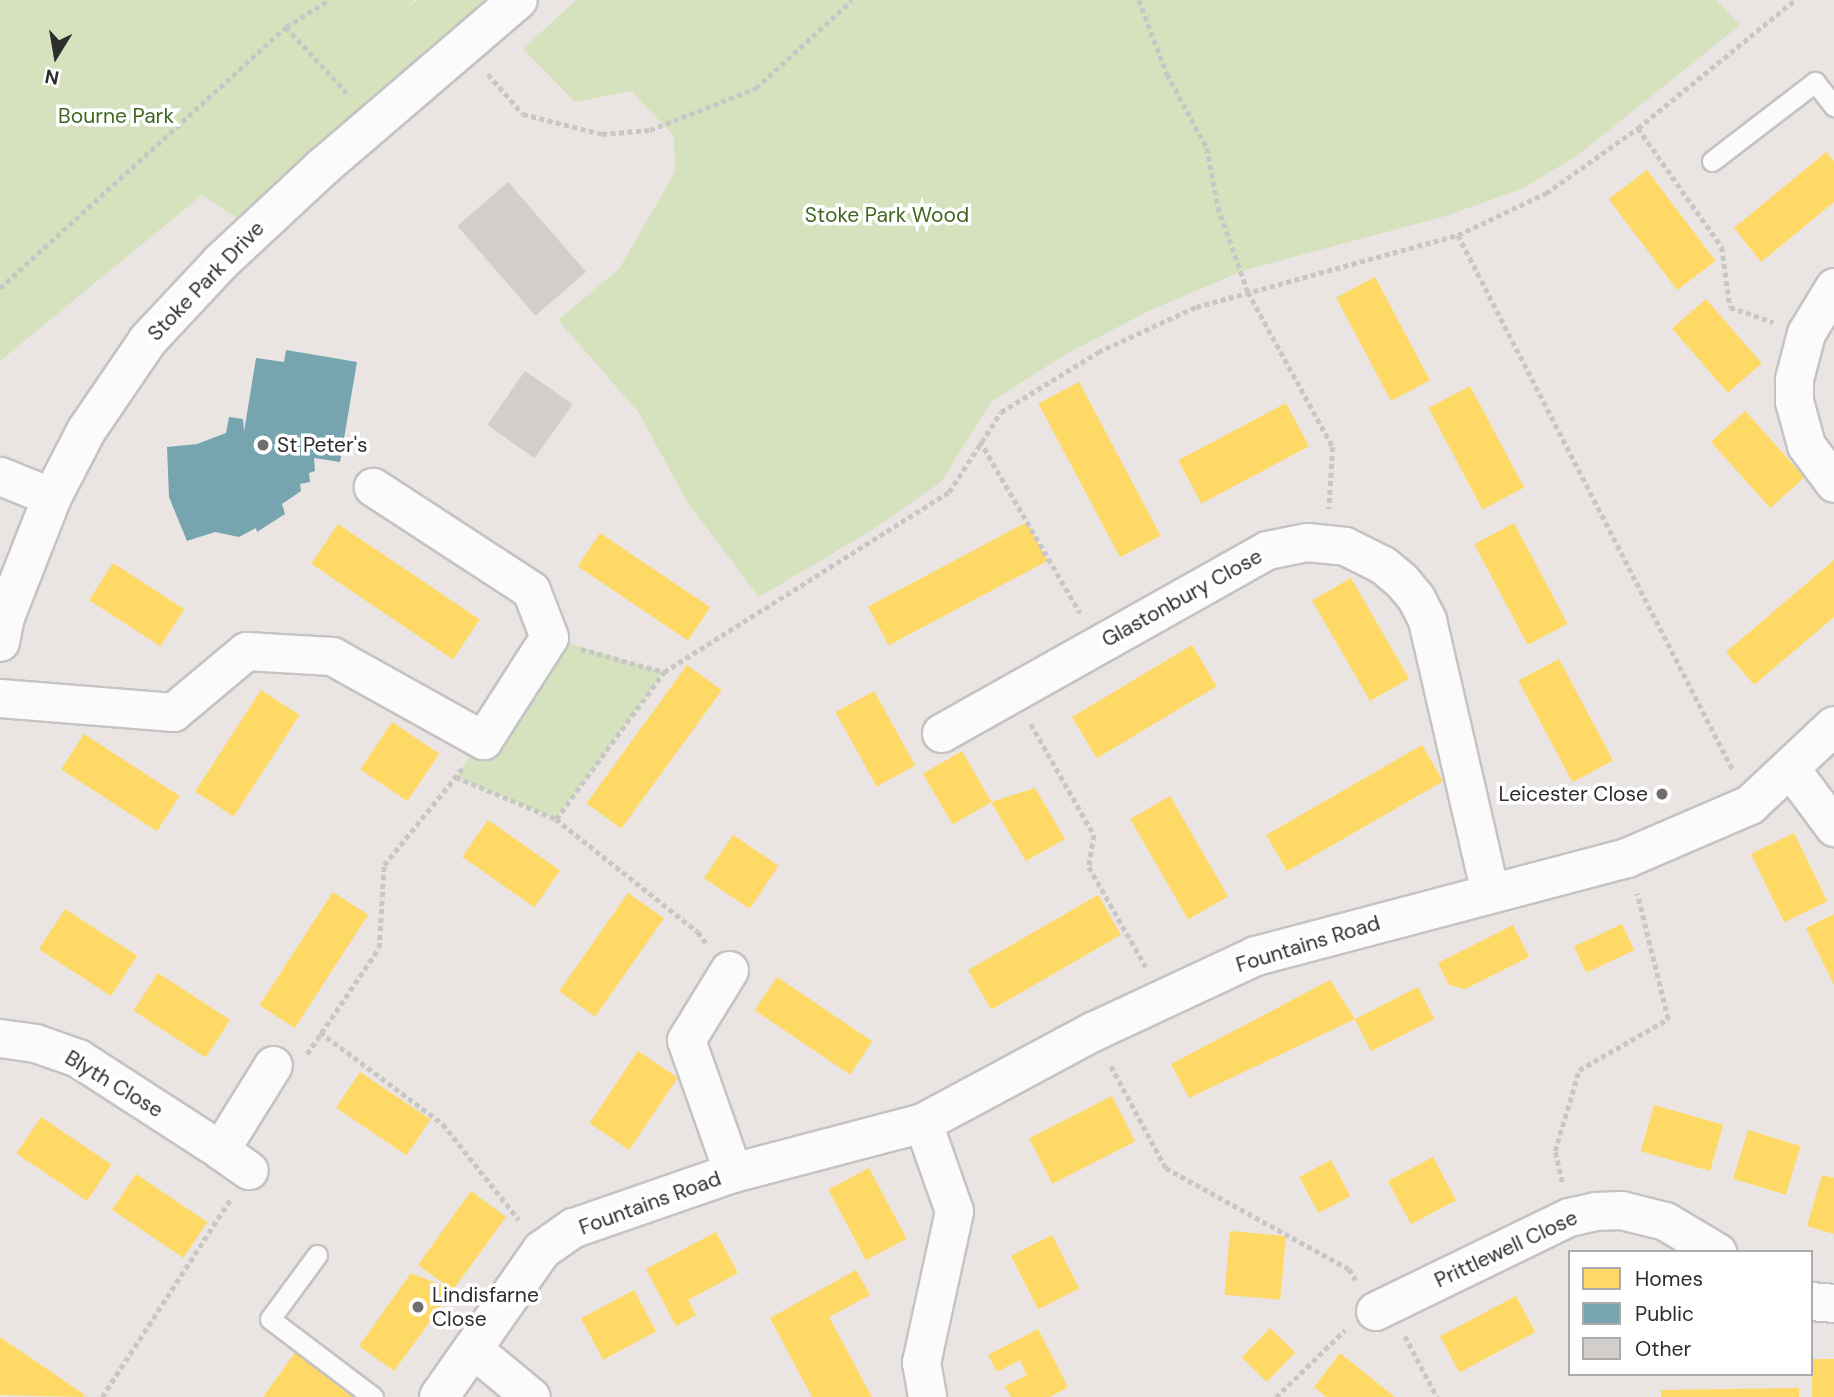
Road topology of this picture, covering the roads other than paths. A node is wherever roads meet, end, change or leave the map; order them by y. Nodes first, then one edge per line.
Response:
1 (518, 0) edge
2 (1834, 106) edge
3 (1712, 161) dead end
4 (1834, 287) edge
5 (0, 477) edge
6 (1834, 484) edge
7 (373, 487) dead end
8 (52, 497) junction
9 (0, 642) edge
10 (0, 698) edge
11 (1834, 726) edge
12 (941, 733) dead end
13 (1790, 768) junction
14 (1834, 827) edge
15 (1490, 892) junction
16 (729, 970) road end
17 (0, 1038) edge
18 (272, 1065) dead end
19 (923, 1123) junction
20 (733, 1174) junction
21 (1714, 1250) edge
22 (317, 1255) dead end
23 (1813, 1301) edge
24 (1834, 1303) edge
25 (1382, 1307) road end
26 (473, 1349) junction
27 (373, 1397) edge
28 (439, 1397) edge
29 (531, 1397) edge
30 (927, 1397) edge

1 - 8 street, Stoke Park Drive
2 - 3 lane
4 - 6 street
5 - 8 street
7 - 10 street
8 - 9 street, Stoke Park Drive
11 - 13 street, Fountains Road
12 - 15 street, Glastonbury Close
13 - 14 street
13 - 15 street, Fountains Road
15 - 19 street, Fountains Road
16 - 20 street, Fountains Road
17 - 18 street, Blyth Close
19 - 20 street, Fountains Road
19 - 30 street
20 - 26 street, Fountains Road
21 - 25 street, Prittlewell Close
22 - 27 lane
23 - 24 street
26 - 28 street, Fountains Road
26 - 29 street

